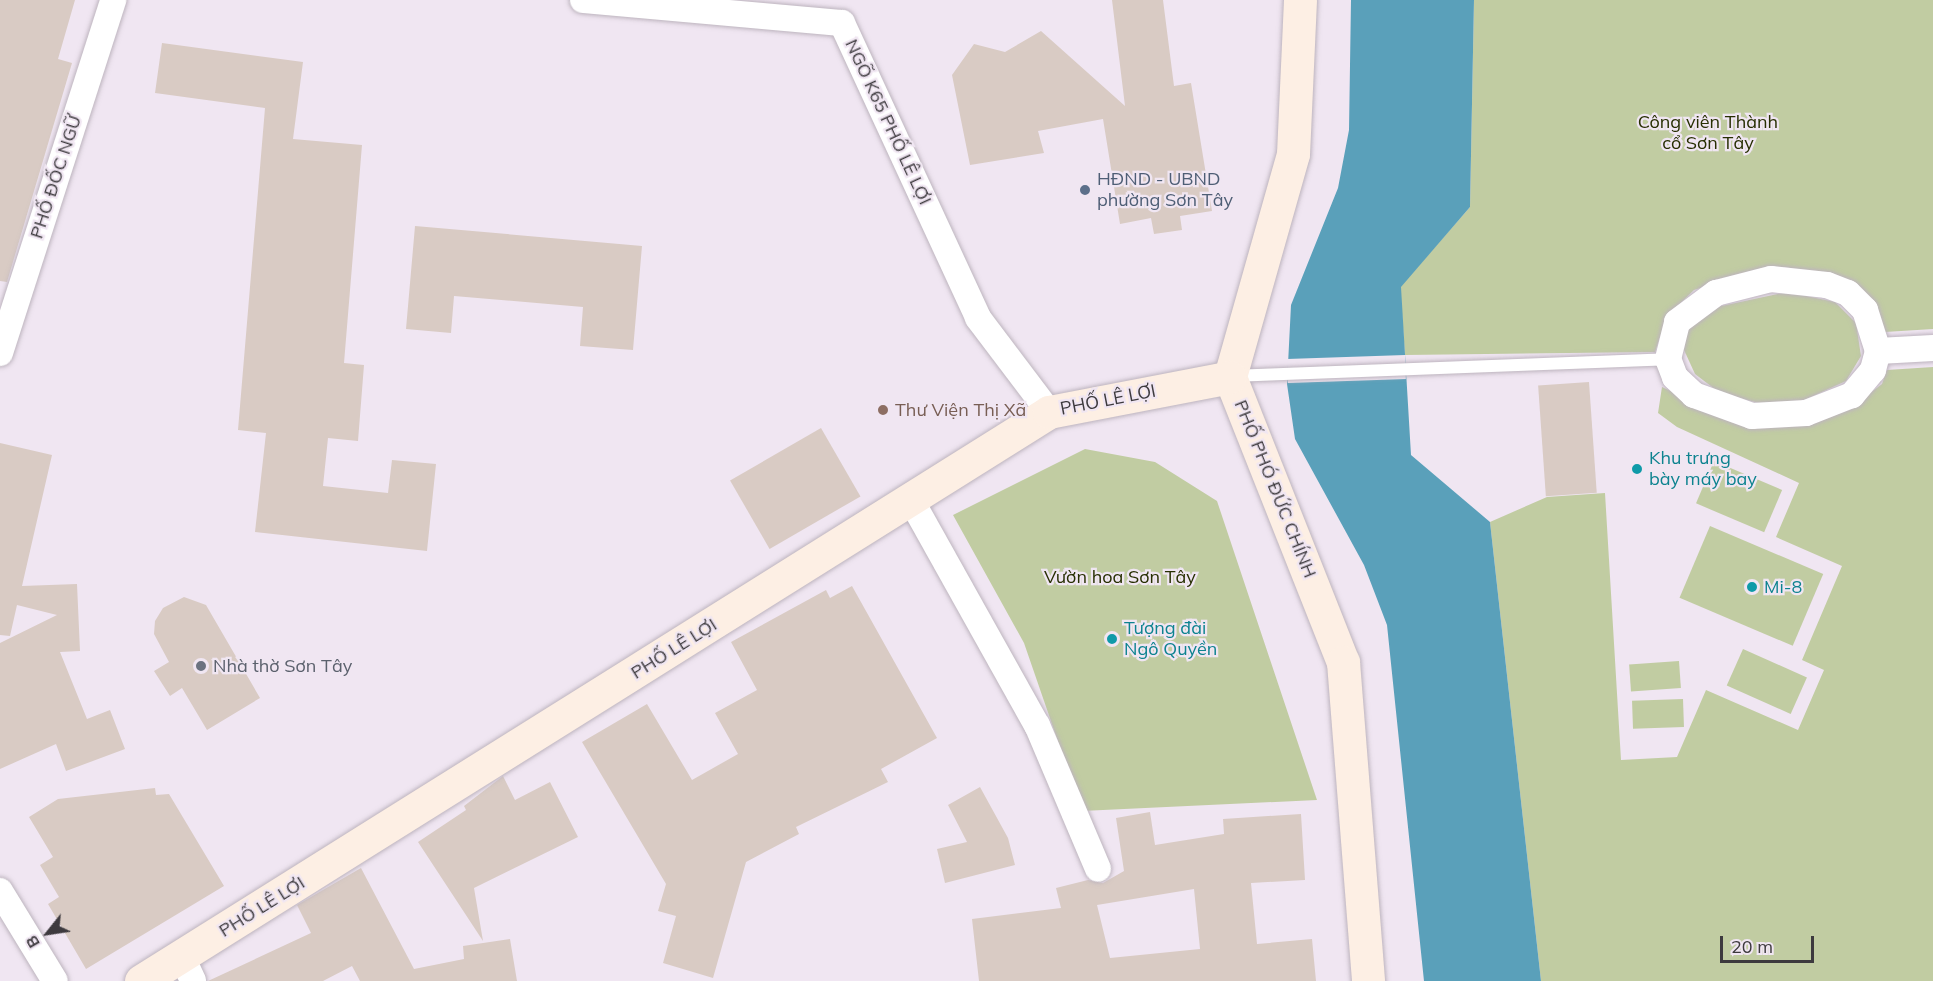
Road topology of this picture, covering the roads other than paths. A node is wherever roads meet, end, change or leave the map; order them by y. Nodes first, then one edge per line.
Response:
1 (112, 0) edge
2 (583, 0) edge
3 (1300, 0) edge
4 (1933, 348) edge
5 (1878, 351) junction
6 (0, 353) edge
7 (1668, 359) junction
8 (1230, 376) junction
9 (1049, 412) junction
10 (910, 500) junction
11 (1098, 869) dead end
12 (0, 891) edge
13 (188, 969) edge
14 (54, 981) edge
15 (141, 981) edge
16 (1368, 981) edge

1 - 6 street, PHỐ ĐỐC NGỮ
2 - 9 street, NGÕ K65 PHỐ LÊ LỢI
3 - 8 main road, PHỐ PHÓ ĐỨC CHÍNH
4 - 5 street
5 - 7 street
5 - 7 street
7 - 8 lane
8 - 9 main road, PHỐ LÊ LỢI
8 - 16 main road, PHỐ PHÓ ĐỨC CHÍNH
9 - 10 main road, PHỐ LÊ LỢI
10 - 11 street
10 - 13 main road, PHỐ LÊ LỢI
12 - 14 street
13 - 15 main road, PHỐ LÊ LỢI

